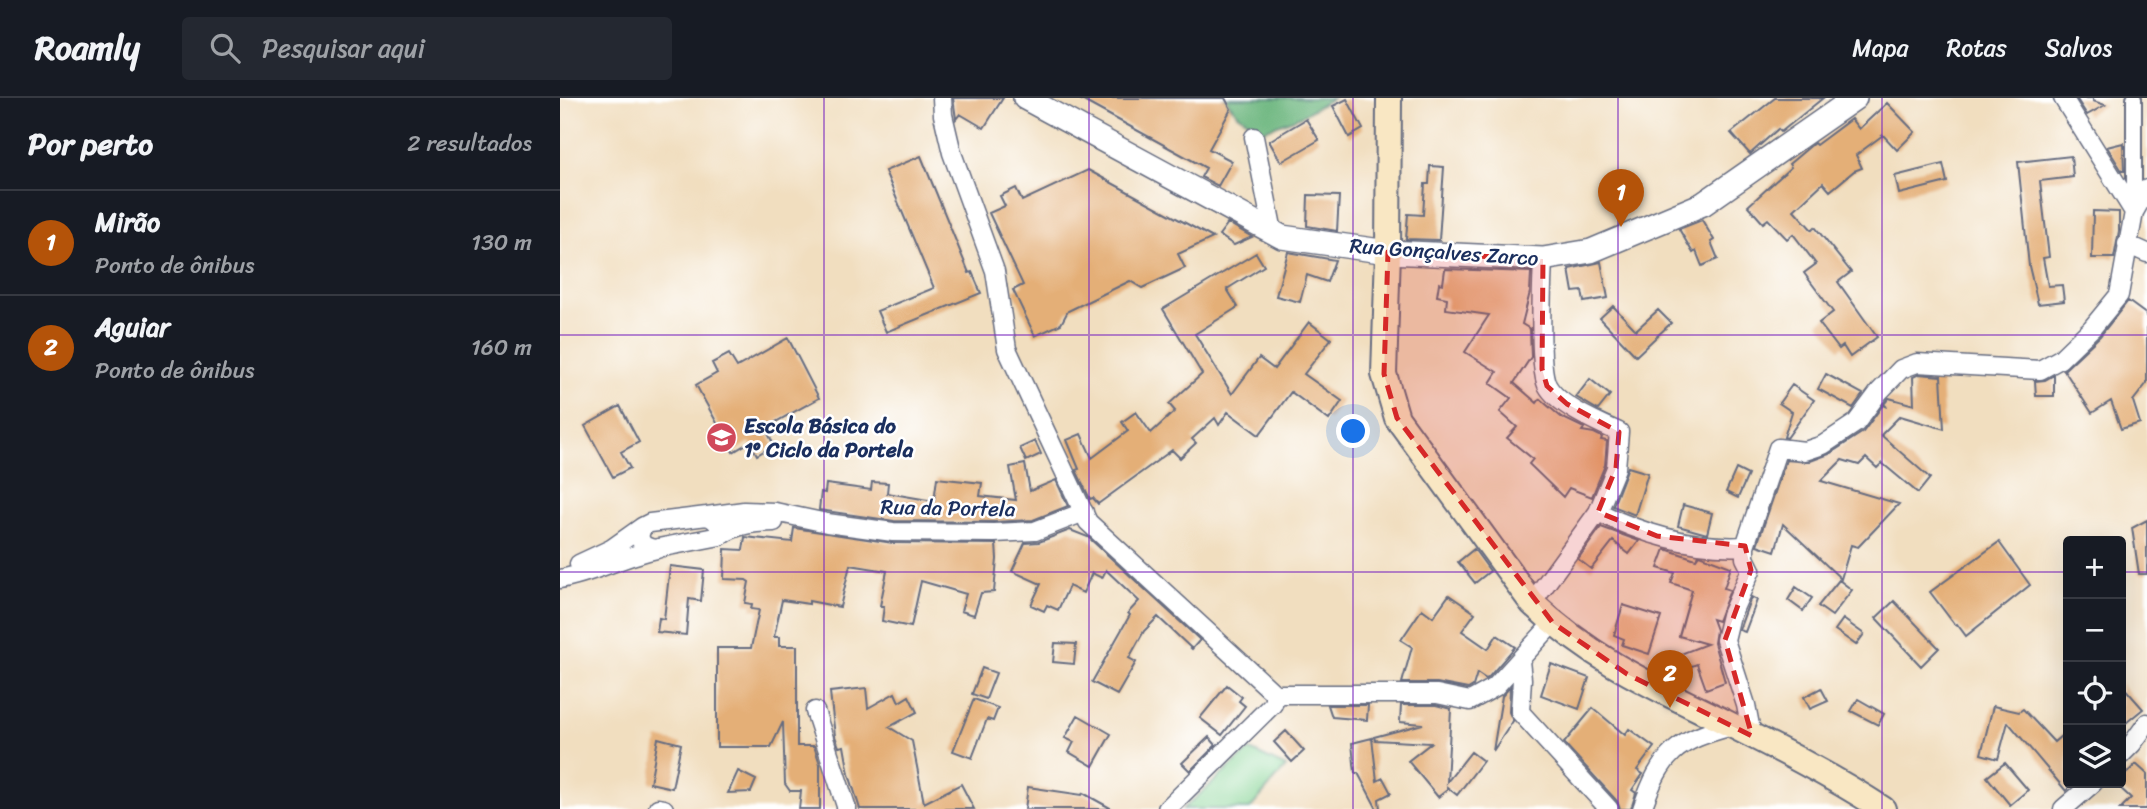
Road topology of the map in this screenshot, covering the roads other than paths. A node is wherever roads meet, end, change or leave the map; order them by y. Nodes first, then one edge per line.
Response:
1 (942, 98) edge
2 (1026, 98) edge
3 (1389, 98) edge
4 (1855, 98) edge
5 (2063, 98) edge
6 (2134, 98) edge
7 (1254, 137) dead end
8 (2147, 189) edge
9 (2134, 212) junction
10 (1273, 232) junction
11 (2127, 244) junction
12 (1388, 252) junction
13 (2147, 253) edge
14 (1543, 259) junction
15 (1084, 512) junction
16 (1598, 512) junction
17 (707, 516) junction
18 (808, 520) junction
19 (642, 527) junction
20 (720, 536) junction
21 (1745, 546) junction
22 (665, 547) junction
23 (560, 568) edge
24 (560, 579) edge
25 (1532, 603) junction
26 (1553, 622) junction
27 (1520, 661) junction
28 (1275, 694) junction
29 (815, 711) dead end
30 (2147, 723) edge
31 (1742, 731) junction
32 (2126, 749) edge
33 (2087, 788) edge
34 (847, 809) edge
35 (1167, 809) edge
36 (1609, 809) edge
37 (1642, 809) edge
38 (1883, 809) edge
39 (2063, 809) edge

1 - 15 street
2 - 10 street, Rua Gonçalves Zarco
3 - 12 main road
4 - 14 street, Rua Gonçalves Zarco
5 - 9 street
6 - 9 street
7 - 10 street
8 - 9 street
9 - 11 street
10 - 12 street, Rua Gonçalves Zarco
11 - 13 street
11 - 21 street
12 - 14 street, Rua Gonçalves Zarco
12 - 25 main road
14 - 16 street
15 - 18 street, Rua da Portela
15 - 28 street
16 - 21 street
16 - 25 street
17 - 18 street, Rua da Portela
17 - 19 street, Rua da Portela
17 - 20 street
18 - 20 street, Rua da Portela
19 - 22 street
19 - 23 street, Rua da Portela
20 - 22 street, Rua da Portela
21 - 31 street
22 - 24 street, Rua da Portela
25 - 26 main road
26 - 27 street
26 - 31 main road
27 - 28 street
27 - 36 street
28 - 35 street
29 - 34 street
30 - 32 street
31 - 37 street
31 - 38 main road
33 - 39 street

